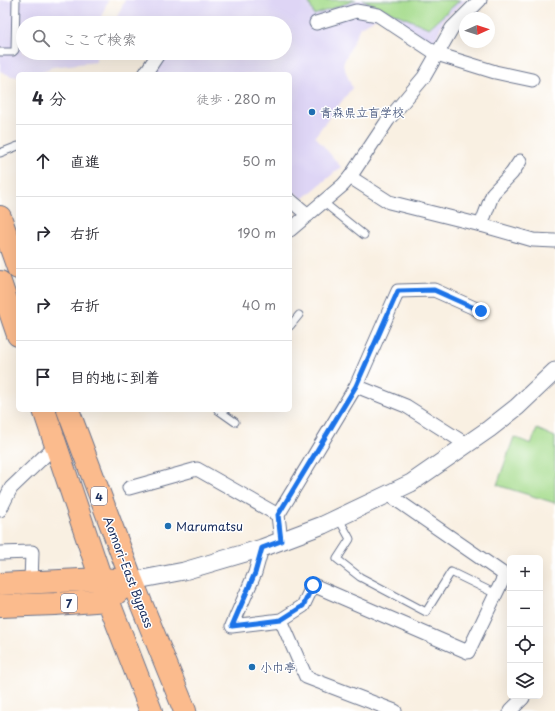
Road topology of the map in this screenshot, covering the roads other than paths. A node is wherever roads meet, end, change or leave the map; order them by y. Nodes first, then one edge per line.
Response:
1 (16, 0) edge
2 (480, 0) edge
3 (316, 23) dead end
4 (0, 52) edge
5 (437, 54) junction
6 (154, 60) edge
7 (146, 72) edge
8 (532, 80) dead end
9 (16, 147) edge
10 (0, 153) edge
11 (520, 161) dead end
12 (350, 177) junction
13 (292, 202) edge
14 (323, 202) junction
15 (308, 215) junction
16 (0, 217) edge
17 (481, 225) junction
18 (292, 228) edge
19 (364, 235) dead end
20 (555, 240) edge
21 (16, 262) edge
22 (0, 282) edge
23 (481, 311) dead end
24 (299, 315) dead end
25 (292, 324) edge
26 (16, 329) edge
27 (555, 371) edge
28 (356, 386) junction
29 (45, 412) edge
30 (221, 412) edge
31 (75, 414) edge
32 (235, 422) dead end
33 (466, 444) junction
34 (56, 445) junction
35 (129, 488) dead end
36 (388, 494) junction
37 (0, 510) edge
38 (278, 515) junction
39 (339, 518) junction
40 (281, 541) junction
41 (262, 548) junction
42 (0, 553) edge
43 (101, 579) junction
44 (132, 581) junction
45 (31, 582) junction
46 (0, 584) edge
47 (496, 594) junction
48 (108, 600) junction
49 (0, 606) edge
50 (281, 620) junction
51 (522, 699) edge
52 (369, 706) edge
53 (152, 711) edge
54 (185, 711) edge
55 (395, 711) edge
56 (510, 711) edge

1 - 4 lane
2 - 5 street
3 - 5 street
5 - 8 street
5 - 12 street
6 - 7 street
9 - 10 lane
11 - 17 street
12 - 14 street
12 - 17 street
13 - 15 street
14 - 15 street
14 - 19 lane
15 - 18 street
16 - 21 highway
17 - 20 street
22 - 26 highway
23 - 28 street
24 - 25 lane
27 - 33 street
28 - 33 street
28 - 38 street
29 - 34 highway, 4
30 - 32 lane
31 - 44 highway, Aomori-East Bypass / 4
33 - 36 street
34 - 37 street
34 - 43 highway, 4
35 - 38 street
36 - 39 street
36 - 47 street
38 - 40 street
39 - 40 street
39 - 47 lane
40 - 41 street
41 - 44 street
41 - 50 street
42 - 45 street
43 - 44 highway, 7
43 - 45 highway, 7
43 - 48 highway, 4
44 - 48 highway
44 - 54 highway, Aomori-East Bypass / 4
45 - 46 highway, 7
47 - 50 street
48 - 49 highway, 7
48 - 53 highway, 4
50 - 52 street
51 - 56 street
52 - 55 street

